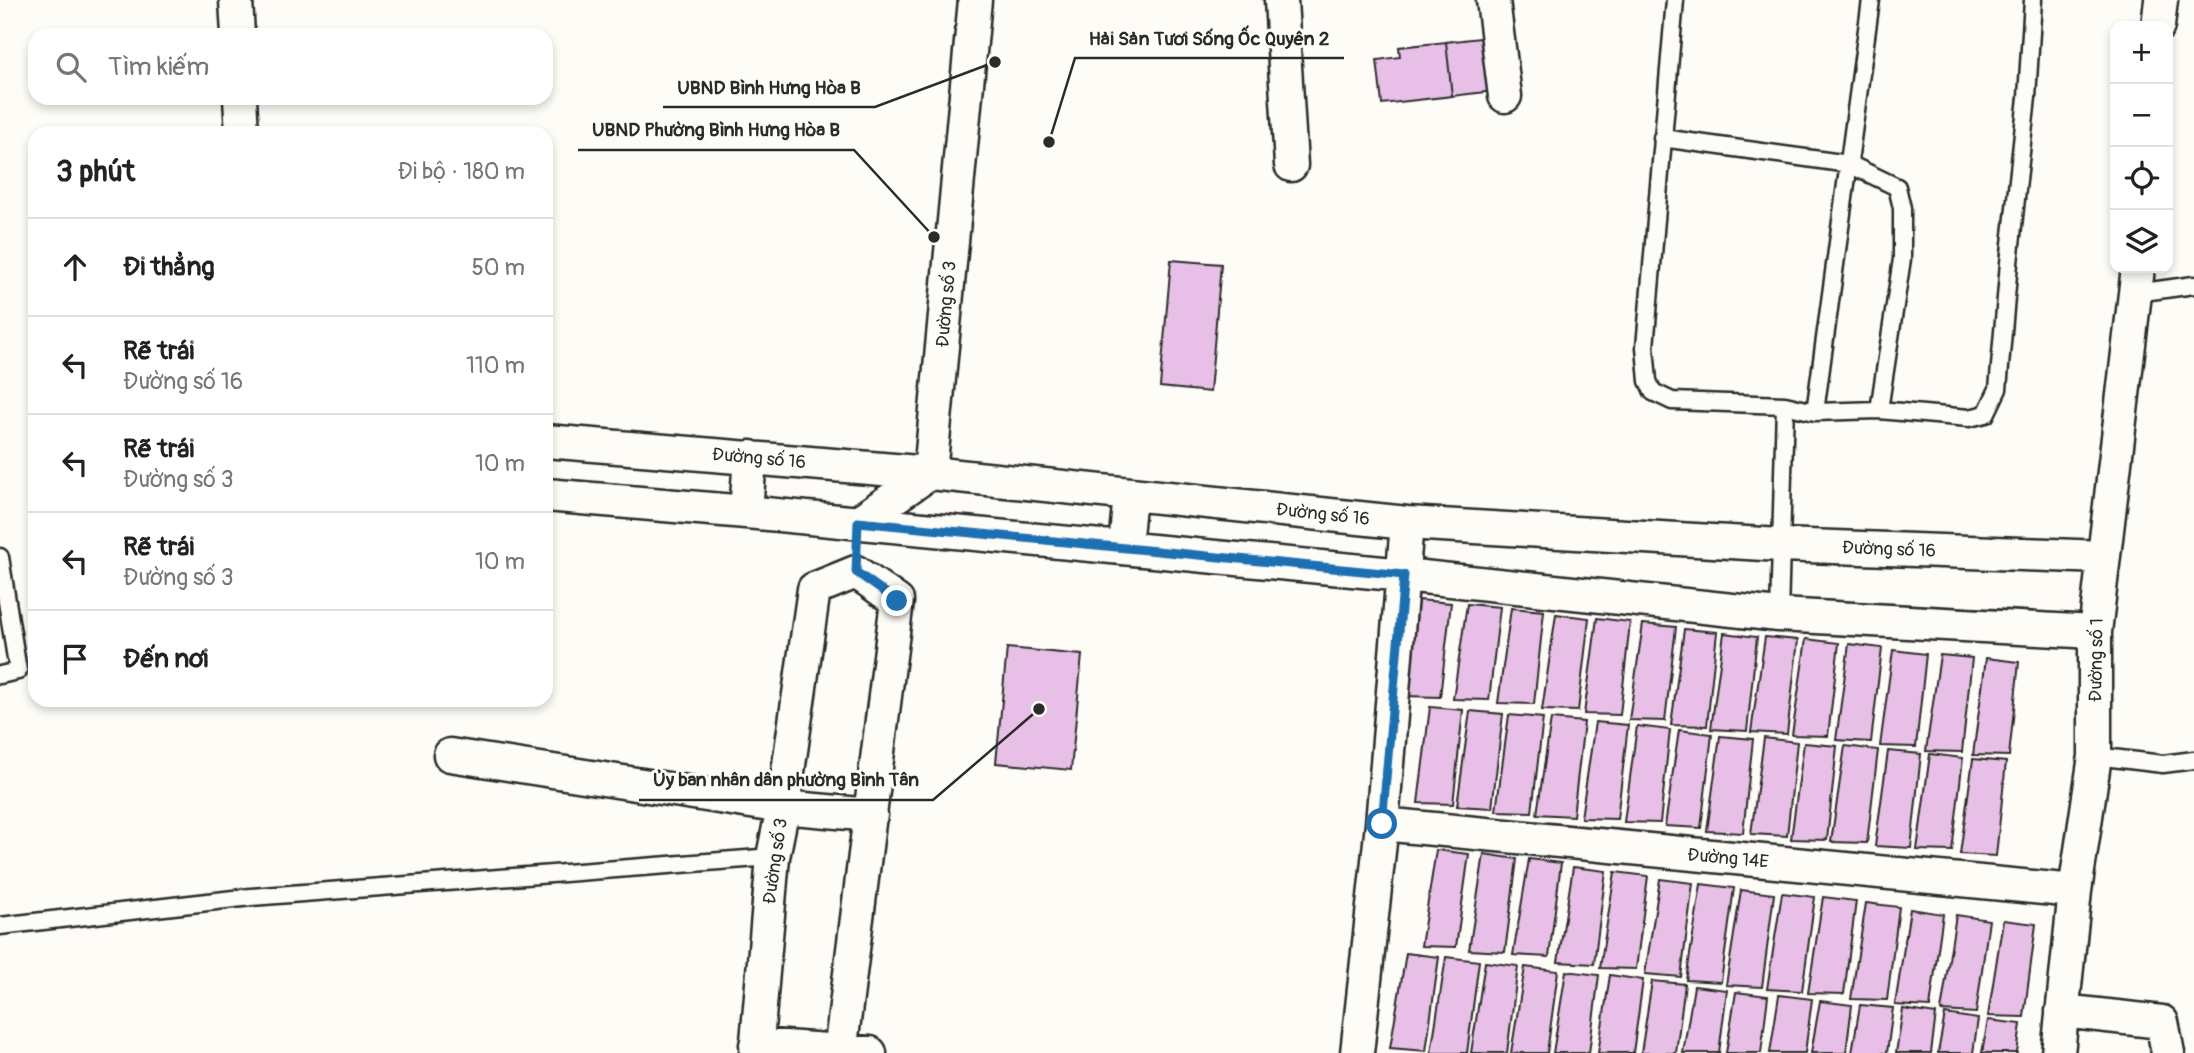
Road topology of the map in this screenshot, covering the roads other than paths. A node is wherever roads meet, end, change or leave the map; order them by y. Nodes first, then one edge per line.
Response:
1 (236, 0) edge
2 (975, 0) edge
3 (1281, 0) edge
4 (1493, 0) edge
5 (1675, 0) edge
6 (1871, 0) edge
7 (2033, 0) edge
8 (2161, 0) edge
9 (2159, 21) edge
10 (238, 28) edge
11 (1505, 96) dead end
12 (240, 105) edge
13 (242, 126) edge
14 (1662, 138) junction
15 (1849, 164) junction
16 (1291, 165) dead end
17 (2137, 280) edge
18 (2194, 285) edge
19 (1785, 405) junction
20 (1879, 410) junction
21 (1815, 412) junction
22 (553, 442) edge
23 (750, 457) junction
24 (930, 473) junction
25 (1130, 494) junction
26 (553, 496) edge
27 (746, 512) junction
28 (858, 522) junction
29 (1407, 523) junction
30 (1781, 545) junction
31 (1125, 548) junction
32 (0, 557) edge
33 (2103, 557) junction
34 (856, 572) junction
35 (1404, 575) junction
36 (1779, 615) junction
37 (2095, 632) junction
38 (0, 675) edge
39 (450, 755) dead end
40 (2095, 757) junction
41 (2194, 760) edge
42 (783, 807) junction
43 (871, 816) junction
44 (1382, 824) junction
45 (774, 858) junction
46 (2075, 891) junction
47 (0, 926) edge
48 (2063, 1011) junction
49 (756, 1049) edge
50 (850, 1052) edge
51 (1357, 1053) edge
52 (2058, 1053) edge
53 (2168, 1053) edge

1 - 10 street
2 - 24 street, Đường số 3
3 - 16 street
4 - 11 street
5 - 14 lane
6 - 15 lane
7 - 20 lane
8 - 9 street
12 - 13 street
14 - 15 lane
14 - 19 lane
15 - 20 lane
15 - 21 lane
17 - 18 lane
17 - 33 street, Đường số 1
19 - 21 lane
19 - 30 lane
20 - 21 lane
22 - 23 street, Đường số 16
23 - 24 street, Đường số 16
23 - 27 street
24 - 25 street, Đường số 16
24 - 28 street
25 - 29 street, Đường số 16
25 - 31 street
26 - 27 street
27 - 28 street
28 - 31 street
28 - 34 street
29 - 30 street, Đường số 16
29 - 35 street
30 - 33 street, Đường số 16
30 - 36 lane
31 - 35 street
32 - 38 lane
33 - 37 street, Đường số 1
34 - 42 street, Đường số 3
34 - 43 street
35 - 36 street
35 - 44 street
36 - 37 street
37 - 40 street, Đường số 1
39 - 42 street
40 - 41 lane
40 - 46 street, Đường số 1
42 - 43 street
42 - 45 street, Đường số 3
43 - 50 street
44 - 46 street, Đường 14E
44 - 51 street
45 - 47 lane
45 - 49 street, Đường số 3
46 - 48 street, Đường số 1
48 - 52 street, Đường số 1
48 - 53 street
49 - 50 street

